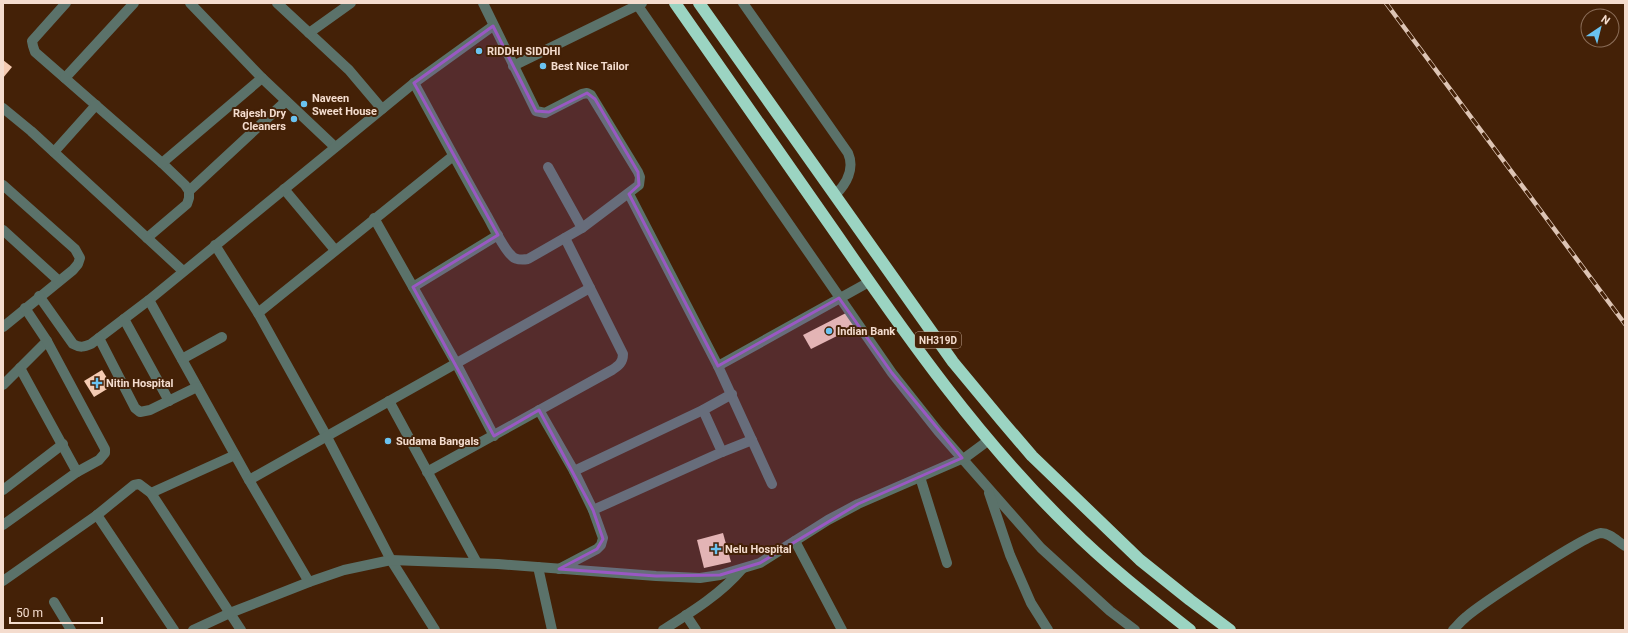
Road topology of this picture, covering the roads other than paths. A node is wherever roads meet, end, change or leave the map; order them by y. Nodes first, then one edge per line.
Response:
1 (66, 3) edge
2 (134, 3) edge
3 (190, 3) edge
4 (277, 3) edge
5 (351, 3) edge
6 (483, 3) edge
7 (675, 3) edge
8 (699, 3) edge
9 (743, 3) edge
10 (638, 4) edge
11 (493, 26) junction
12 (309, 33) junction
13 (514, 66) junction
14 (65, 78) junction
15 (262, 78) junction
16 (414, 83) junction
17 (286, 101) junction
18 (96, 105) junction
19 (3, 108) edge
20 (382, 109) junction
21 (335, 147) junction
22 (54, 152) junction
23 (453, 156) junction
24 (162, 163) junction
25 (548, 167) dead end
26 (3, 185) edge
27 (284, 189) junction
28 (189, 191) junction
29 (629, 194) junction
30 (836, 194) junction
31 (374, 218) junction
32 (582, 228) junction
33 (3, 230) edge
34 (498, 235) junction
35 (147, 238) junction
36 (565, 238) junction
37 (215, 245) junction
38 (335, 250) junction
39 (183, 271) junction
40 (59, 281) junction
41 (869, 282) junction
42 (413, 287) junction
43 (590, 288) junction
44 (39, 296) junction
45 (839, 298) junction
46 (149, 300) junction
47 (25, 308) junction
48 (258, 313) junction
49 (124, 319) junction
50 (3, 327) edge
51 (222, 336) dead end
52 (99, 338) junction
53 (47, 341) junction
54 (182, 359) junction
55 (456, 363) junction
56 (718, 366) junction
57 (20, 368) junction
58 (3, 385) edge
59 (197, 387) junction
60 (732, 394) junction
61 (168, 401) junction
62 (388, 401) junction
63 (539, 410) junction
64 (703, 410) junction
65 (494, 436) junction
66 (326, 437) junction
67 (752, 440) junction
68 (989, 440) junction
69 (63, 444) junction
70 (722, 452) junction
71 (235, 454) junction
72 (962, 458) junction
73 (574, 471) junction
74 (77, 472) junction
75 (427, 472) junction
76 (920, 477) junction
77 (249, 480) junction
78 (772, 484) dead end
79 (987, 488) junction
80 (3, 490) edge
81 (151, 493) junction
82 (593, 510) junction
83 (97, 515) junction
84 (3, 525) edge
85 (795, 541) junction
86 (1625, 546) edge
87 (392, 560) junction
88 (477, 563) junction
89 (947, 563) dead end
90 (538, 567) junction
91 (559, 569) junction
92 (742, 569) junction
93 (3, 581) edge
94 (309, 582) junction
95 (54, 602) dead end
96 (230, 613) junction
97 (686, 615) junction
98 (71, 630) edge
99 (174, 630) edge
100 (193, 630) edge
101 (241, 630) edge
102 (434, 630) edge
103 (552, 630) edge
104 (663, 630) edge
105 (696, 630) edge
106 (842, 630) edge
107 (1048, 630) edge
108 (1135, 630) edge
109 (1190, 630) edge
110 (1230, 630) edge
111 (1453, 630) edge

1 - 14 street
2 - 14 street
3 - 15 street
4 - 12 street
5 - 12 street
6 - 11 street
7 - 41 highway, NH319D
8 - 30 highway, NH319D
9 - 30 street
10 - 13 street
10 - 45 street
11 - 13 street
11 - 16 street
12 - 20 street
13 - 29 street
14 - 18 street
15 - 17 street
15 - 24 street
16 - 20 street
16 - 23 street
17 - 21 street
17 - 28 street
18 - 22 street
18 - 24 street
19 - 22 street
20 - 21 street
21 - 27 street
22 - 35 street
23 - 31 street
23 - 34 street
24 - 28 street
25 - 32 street
26 - 40 street
27 - 37 street
27 - 38 street
28 - 35 street
29 - 32 street
29 - 56 street
30 - 110 highway, NH319D
31 - 38 street
31 - 42 street
32 - 36 street
33 - 40 street
34 - 36 street
34 - 42 street
35 - 39 street
36 - 43 street
37 - 39 street
37 - 48 street
38 - 48 street
39 - 46 street
40 - 44 street
41 - 45 street
41 - 68 highway, NH319D
42 - 55 street
43 - 55 street
43 - 63 street
44 - 47 street
44 - 52 street
45 - 56 street
45 - 72 street
46 - 49 street
46 - 54 street
47 - 50 street
47 - 53 street
48 - 66 street
49 - 52 street
49 - 61 street
51 - 54 street
52 - 61 street
53 - 57 street
53 - 74 street
54 - 59 street
55 - 62 street
55 - 65 street
56 - 60 street
57 - 58 street
57 - 69 street
59 - 61 street
59 - 71 street
60 - 64 street
60 - 67 street
62 - 66 street
62 - 75 street
63 - 65 street
63 - 73 street
64 - 70 street
64 - 73 street
65 - 75 street
66 - 77 street
66 - 87 street
67 - 70 street
67 - 78 street
68 - 72 street
68 - 109 highway, NH319D
69 - 74 street
69 - 80 street
70 - 82 street
71 - 77 street
71 - 81 street
72 - 76 street
72 - 79 street
73 - 82 street
74 - 84 street
75 - 88 street
76 - 85 street
76 - 89 street
77 - 94 street
79 - 107 street
79 - 108 street
81 - 83 street
81 - 96 street
82 - 91 street
83 - 93 street
83 - 99 street
85 - 92 street
85 - 106 street
86 - 111 street
87 - 88 street
87 - 94 street
87 - 102 street
88 - 90 street
90 - 91 street
90 - 103 street
91 - 92 street
92 - 97 street
94 - 96 street
95 - 98 street
96 - 100 street
96 - 101 street
97 - 104 street
97 - 105 street

